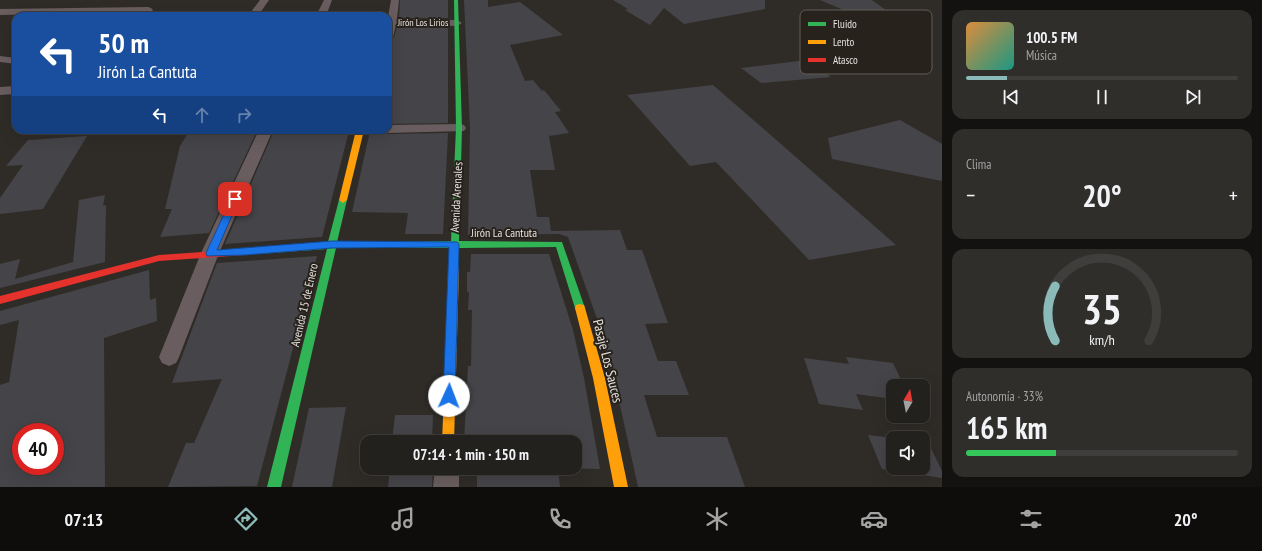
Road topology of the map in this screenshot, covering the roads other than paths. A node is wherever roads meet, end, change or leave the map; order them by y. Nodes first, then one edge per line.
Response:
1 (265, 0) edge
2 (328, 0) edge
3 (395, 0) edge
4 (456, 0) edge
5 (148, 10) edge
6 (0, 12) edge
7 (256, 12) edge
8 (323, 12) edge
9 (392, 13) edge
10 (392, 22) edge
11 (457, 23) junction
12 (0, 59) edge
13 (12, 60) edge
14 (12, 90) edge
15 (0, 91) edge
16 (460, 128) junction
17 (392, 129) edge
18 (264, 134) edge
19 (359, 134) edge
20 (454, 244) junction
21 (559, 244) joint
22 (332, 245) junction
23 (210, 253) junction
24 (0, 300) edge
25 (169, 357) dead end
26 (448, 435) edge
27 (447, 475) edge
28 (274, 487) edge
29 (446, 487) edge
30 (621, 487) edge

1 - 7 street
2 - 8 street
3 - 9 street
4 - 11 street, Avenida Arenales
5 - 6 street
10 - 11 street, Jirón Los Lirios
11 - 16 street, Avenida Arenales
12 - 13 street
14 - 15 street
16 - 17 street
16 - 20 street, Avenida Arenales
18 - 23 street
19 - 22 street, Avenida 15 de Enero
20 - 21 street, Jirón La Cantuta
20 - 22 street, Jirón La Cantuta
20 - 26 street, Avenida Arenales
21 - 30 street, Pasaje Los Sauces
22 - 23 street, Jirón La Cantuta
22 - 28 street, Avenida 15 de Enero
23 - 24 street, Jirón La Cantuta
23 - 25 street
27 - 29 street

